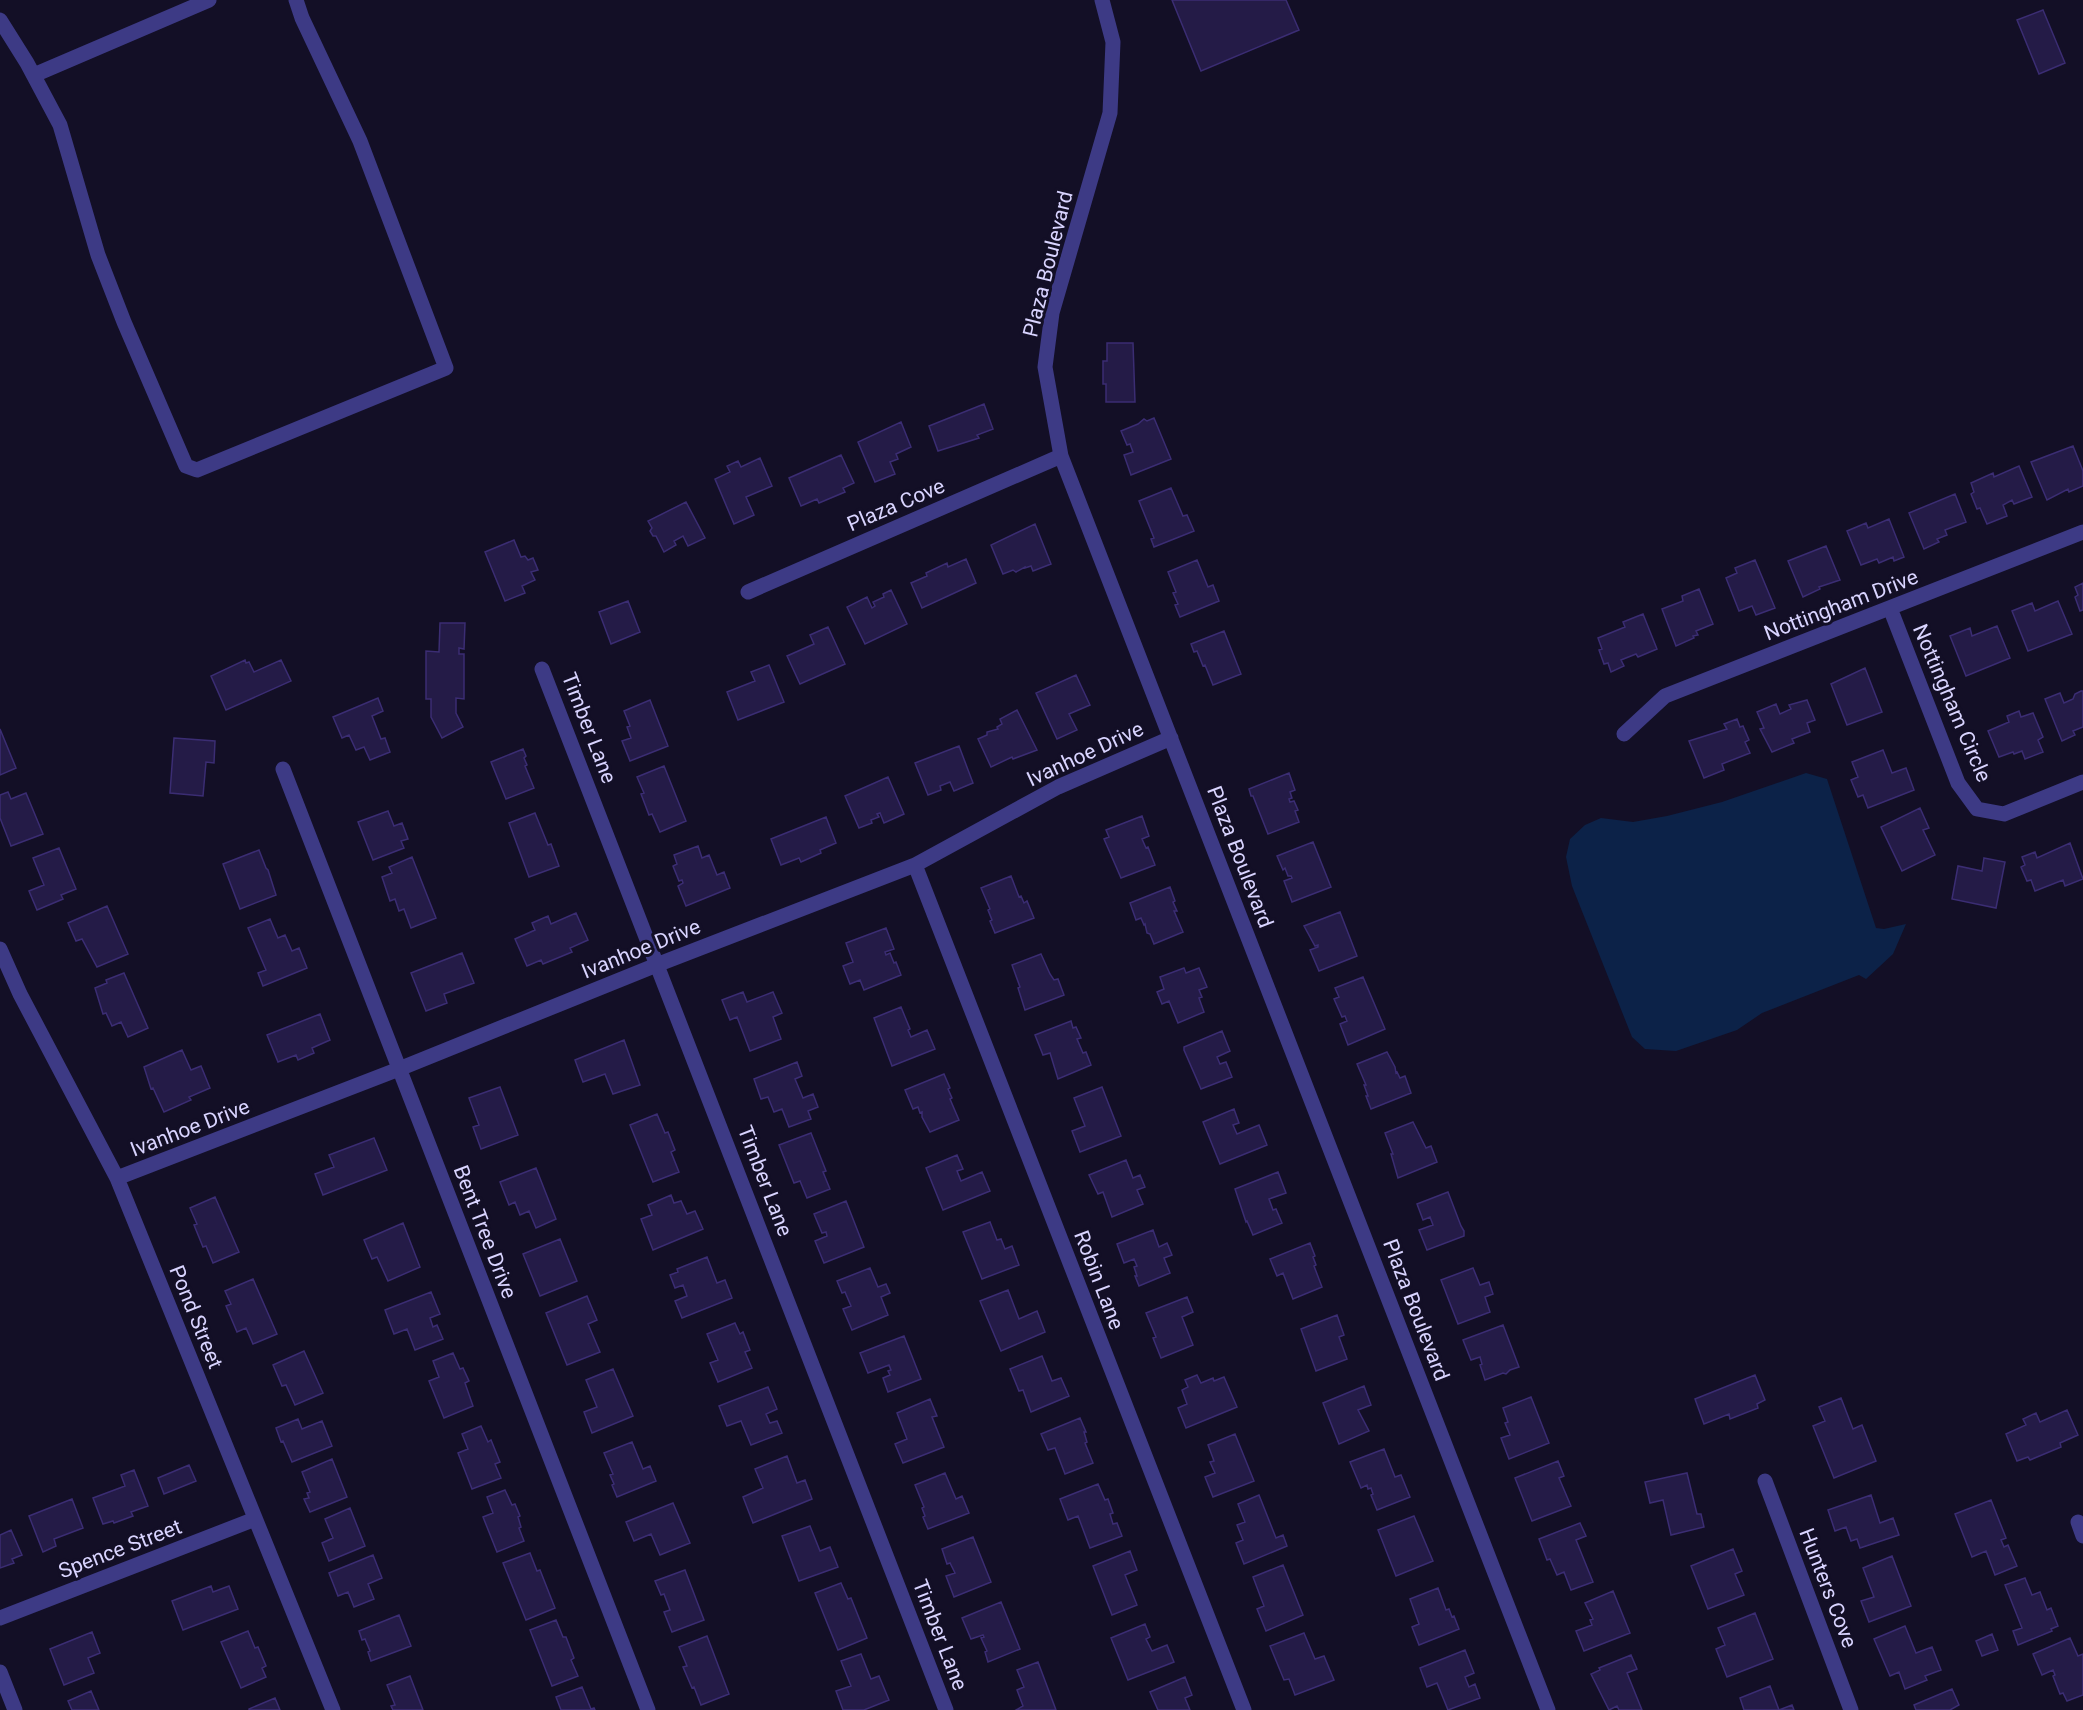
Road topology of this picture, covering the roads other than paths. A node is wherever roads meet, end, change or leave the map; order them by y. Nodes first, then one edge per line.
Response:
1 (209, 0) edge
2 (296, 0) edge
3 (1102, 0) edge
4 (0, 20) edge
5 (34, 75) junction
6 (1061, 456) junction
7 (2083, 532) edge
8 (748, 592) dead end
9 (1890, 608) junction
10 (542, 669) dead end
11 (1624, 734) dead end
12 (1171, 738) junction
13 (283, 769) dead end
14 (2083, 782) edge
15 (915, 865) junction
16 (0, 949) edge
17 (659, 964) junction
18 (399, 1069) junction
19 (117, 1178) junction
20 (1765, 1481) dead end
21 (255, 1519) junction
22 (0, 1618) edge
23 (0, 1672) edge
24 (15, 1710) edge
25 (333, 1710) edge
26 (648, 1710) edge
27 (946, 1710) edge
28 (1244, 1710) edge
29 (1548, 1710) edge
30 (1851, 1710) edge

1 - 5 street
2 - 5 street
3 - 6 street, Plaza Boulevard
4 - 5 street
6 - 8 street, Plaza Cove
6 - 12 street, Plaza Boulevard
7 - 9 street, Nottingham Drive
9 - 11 street, Nottingham Drive
9 - 14 street, Nottingham Circle
10 - 17 street, Timber Lane
12 - 15 street, Ivanhoe Drive
12 - 29 street, Plaza Boulevard
13 - 18 street, Bent Tree Drive
15 - 17 street, Ivanhoe Drive
15 - 28 street, Robin Lane
16 - 19 street, Pond Street
17 - 18 street, Ivanhoe Drive
17 - 27 street, Timber Lane
18 - 19 street, Ivanhoe Drive
18 - 26 street, Bent Tree Drive
19 - 21 street, Pond Street
20 - 30 street, Hunters Cove
21 - 22 street, Spence Street
21 - 25 street, Pond Street
23 - 24 street

